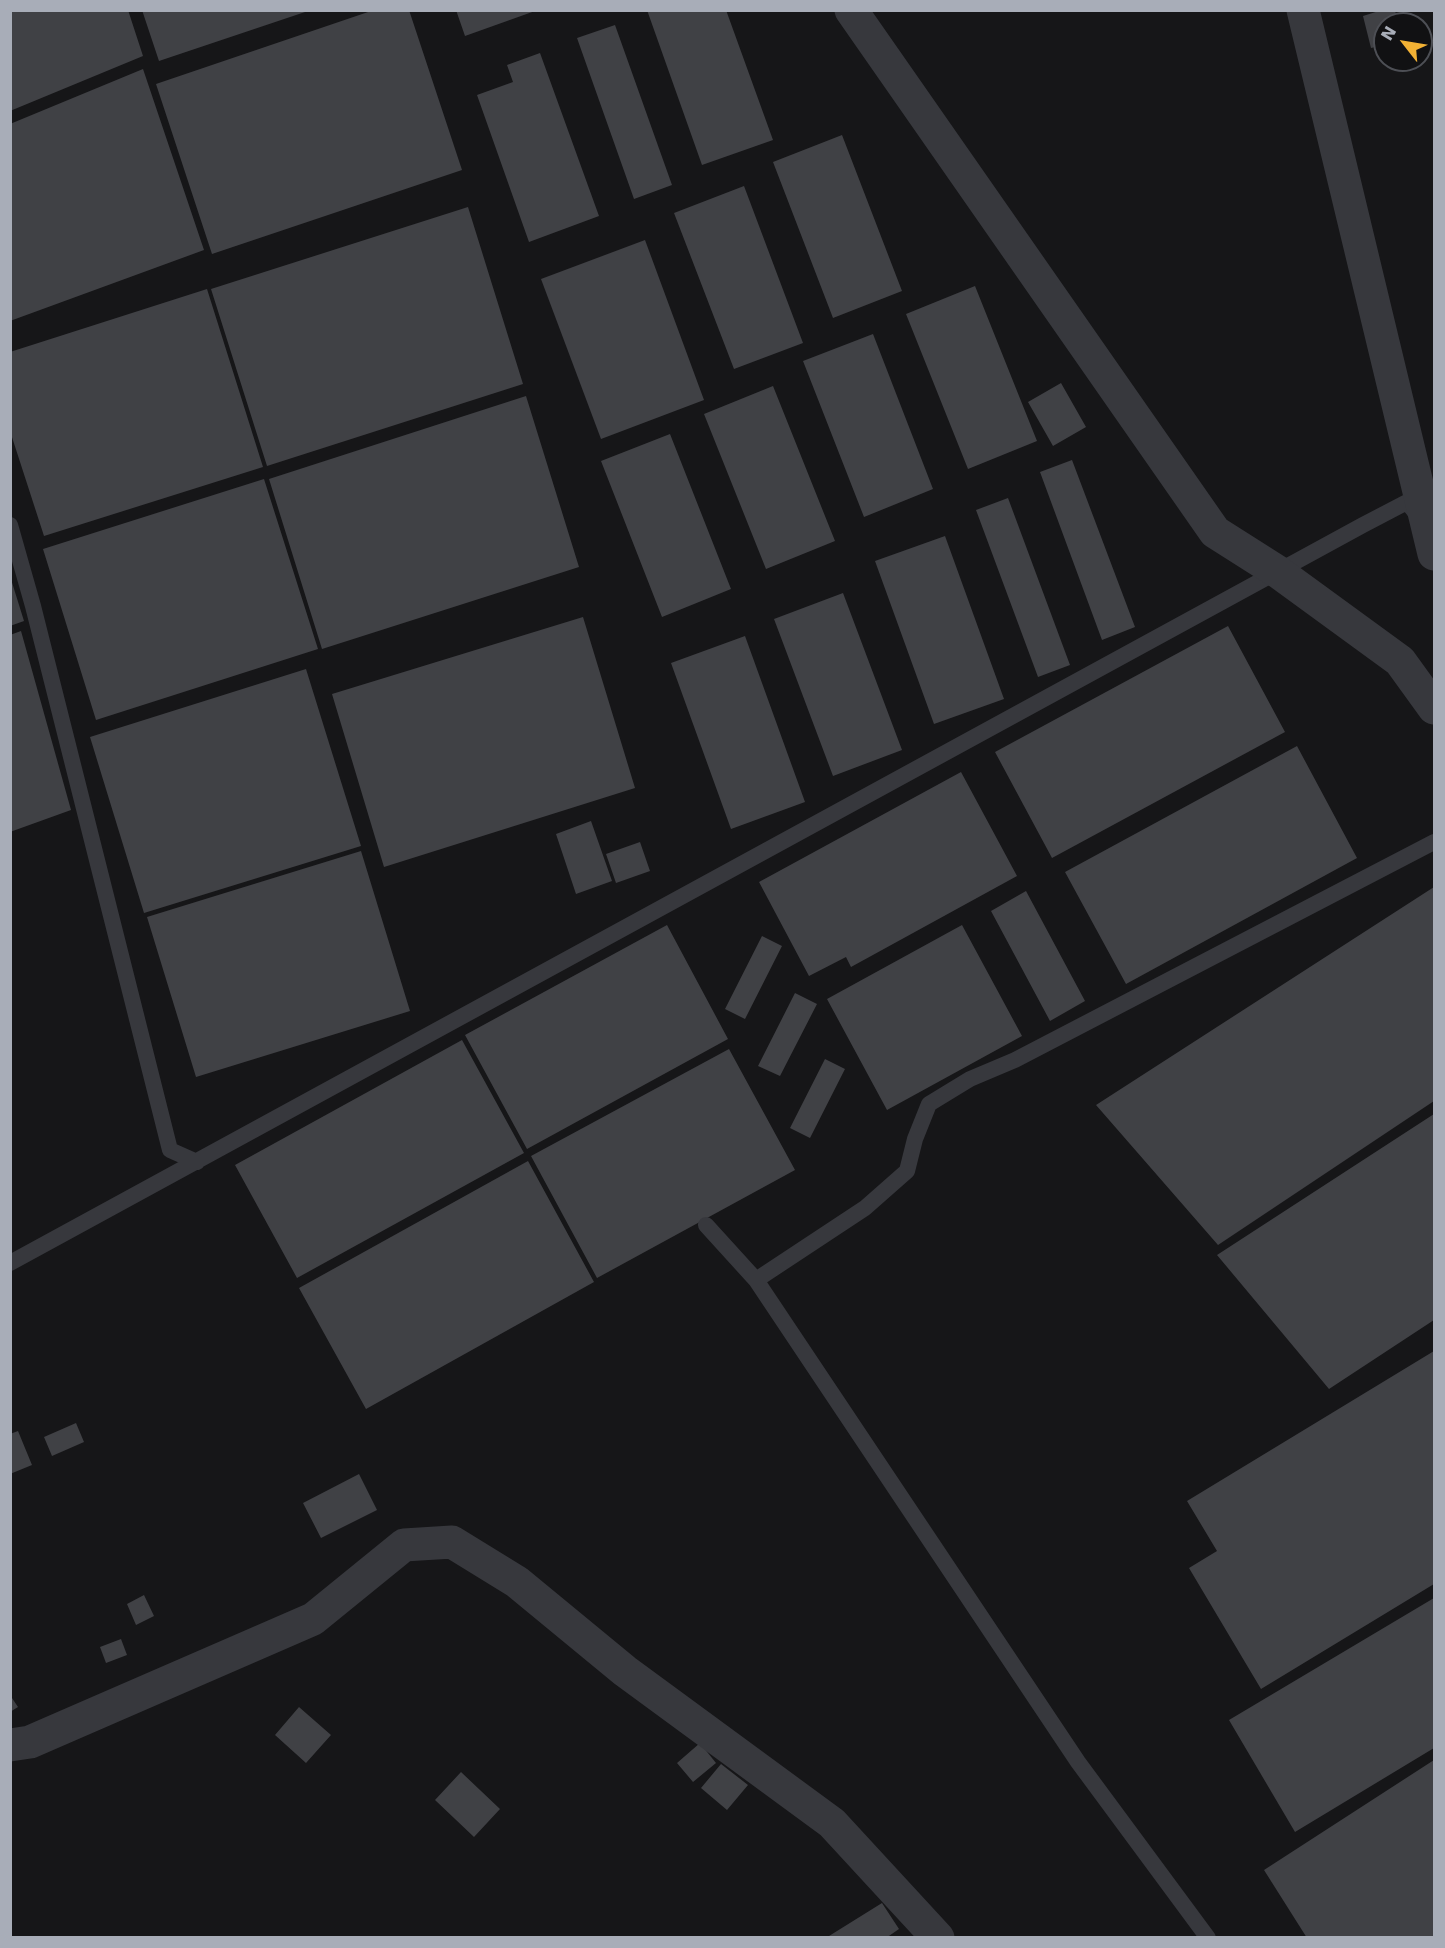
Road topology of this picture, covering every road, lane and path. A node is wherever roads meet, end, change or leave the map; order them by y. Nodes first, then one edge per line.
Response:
1 (851, 10) edge
2 (1303, 10) edge
3 (10, 525) edge
4 (1431, 541) edge
5 (1278, 572) junction
6 (1434, 708) edge
7 (1434, 843) edge
8 (197, 1162) junction
9 (706, 1225) dead end
10 (10, 1263) edge
11 (756, 1281) junction
12 (10, 1745) edge
13 (938, 1938) edge
14 (1208, 1938) edge

1 - 5 street
2 - 4 street
3 - 8 lane
4 - 5 lane
5 - 6 street
5 - 8 lane
7 - 11 lane
8 - 10 lane
9 - 11 lane
11 - 14 lane
12 - 13 street

